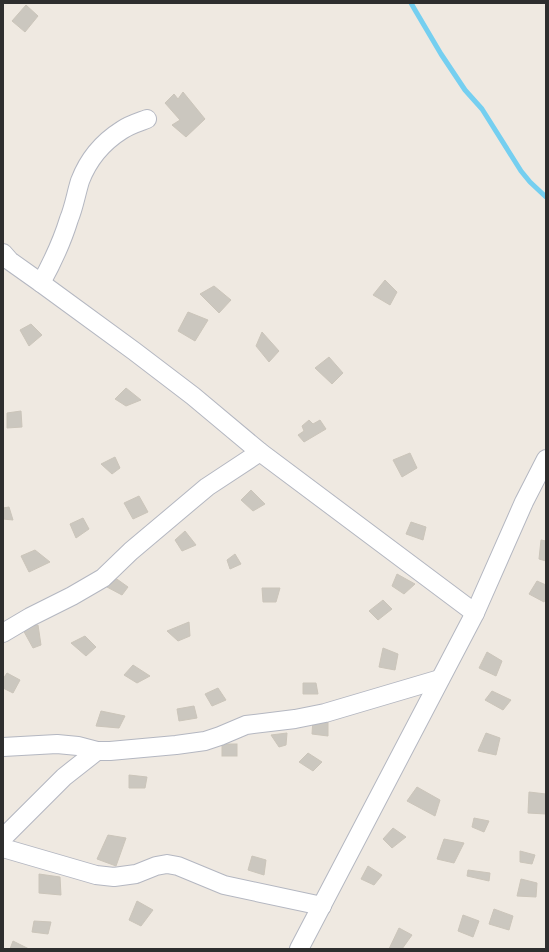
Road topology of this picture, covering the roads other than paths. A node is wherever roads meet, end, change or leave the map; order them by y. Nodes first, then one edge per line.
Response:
1 (147, 119) dead end
2 (5, 259) edge
3 (41, 284) junction
4 (260, 452) junction
5 (546, 458) edge
6 (475, 613) junction
7 (3, 632) edge
8 (440, 679) junction
9 (3, 747) edge
10 (97, 751) junction
11 (3, 838) edge
12 (3, 848) edge
13 (322, 906) junction
14 (300, 949) edge

1 - 3 street
2 - 3 street
3 - 4 street
4 - 6 street
4 - 7 street
5 - 6 street
6 - 8 street
8 - 10 street
8 - 13 street
9 - 10 street
10 - 11 street
12 - 13 street
13 - 14 street

